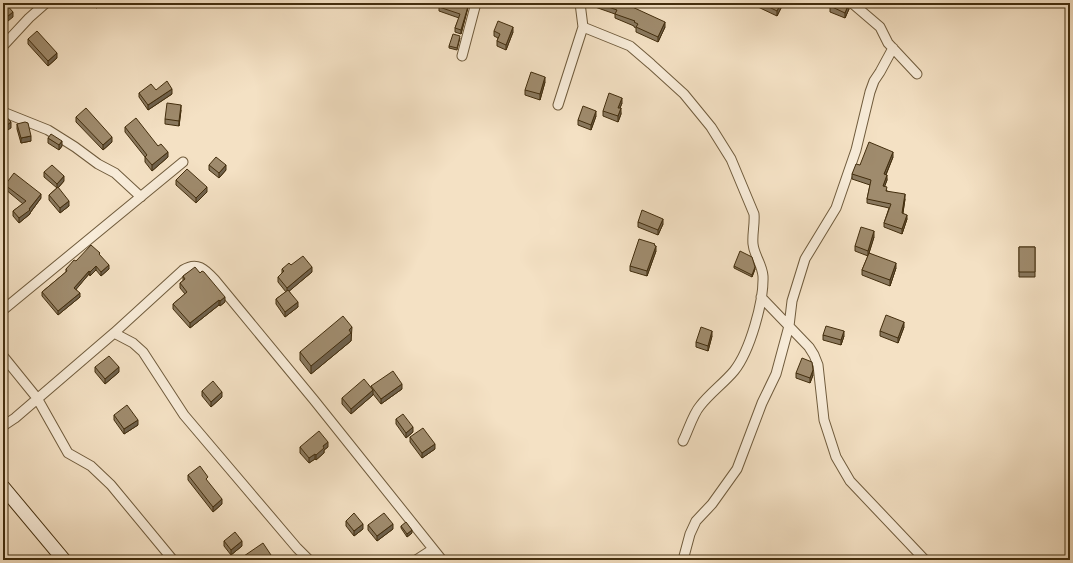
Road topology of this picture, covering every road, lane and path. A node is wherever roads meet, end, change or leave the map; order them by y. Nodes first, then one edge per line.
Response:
1 (46, 3) edge
2 (476, 3) edge
3 (580, 3) edge
4 (852, 3) edge
5 (583, 27) junction
6 (3, 46) edge
7 (893, 48) junction
8 (462, 56) dead end
9 (917, 74) dead end
10 (558, 105) dead end
11 (3, 112) edge
12 (183, 162) dead end
13 (141, 196) junction
14 (761, 297) junction
15 (3, 310) edge
16 (789, 326) junction
17 (114, 333) junction
18 (3, 356) edge
19 (37, 398) junction
20 (3, 426) edge
21 (683, 441) dead end
22 (3, 487) edge
23 (433, 549) junction
24 (64, 560) edge
25 (172, 560) edge
26 (309, 560) edge
27 (416, 560) edge
28 (442, 560) edge
29 (683, 560) edge
30 (925, 560) edge

1 - 6 street
2 - 8 street
3 - 5 street
4 - 7 street
5 - 10 street
5 - 14 street
7 - 9 street
7 - 16 street
11 - 13 street
12 - 13 street
13 - 15 street
14 - 16 street
14 - 21 street
16 - 29 street
16 - 30 street
17 - 19 street
17 - 23 street
17 - 26 street
18 - 19 street
19 - 20 street
19 - 25 street
22 - 24 street
23 - 27 street
23 - 28 street

